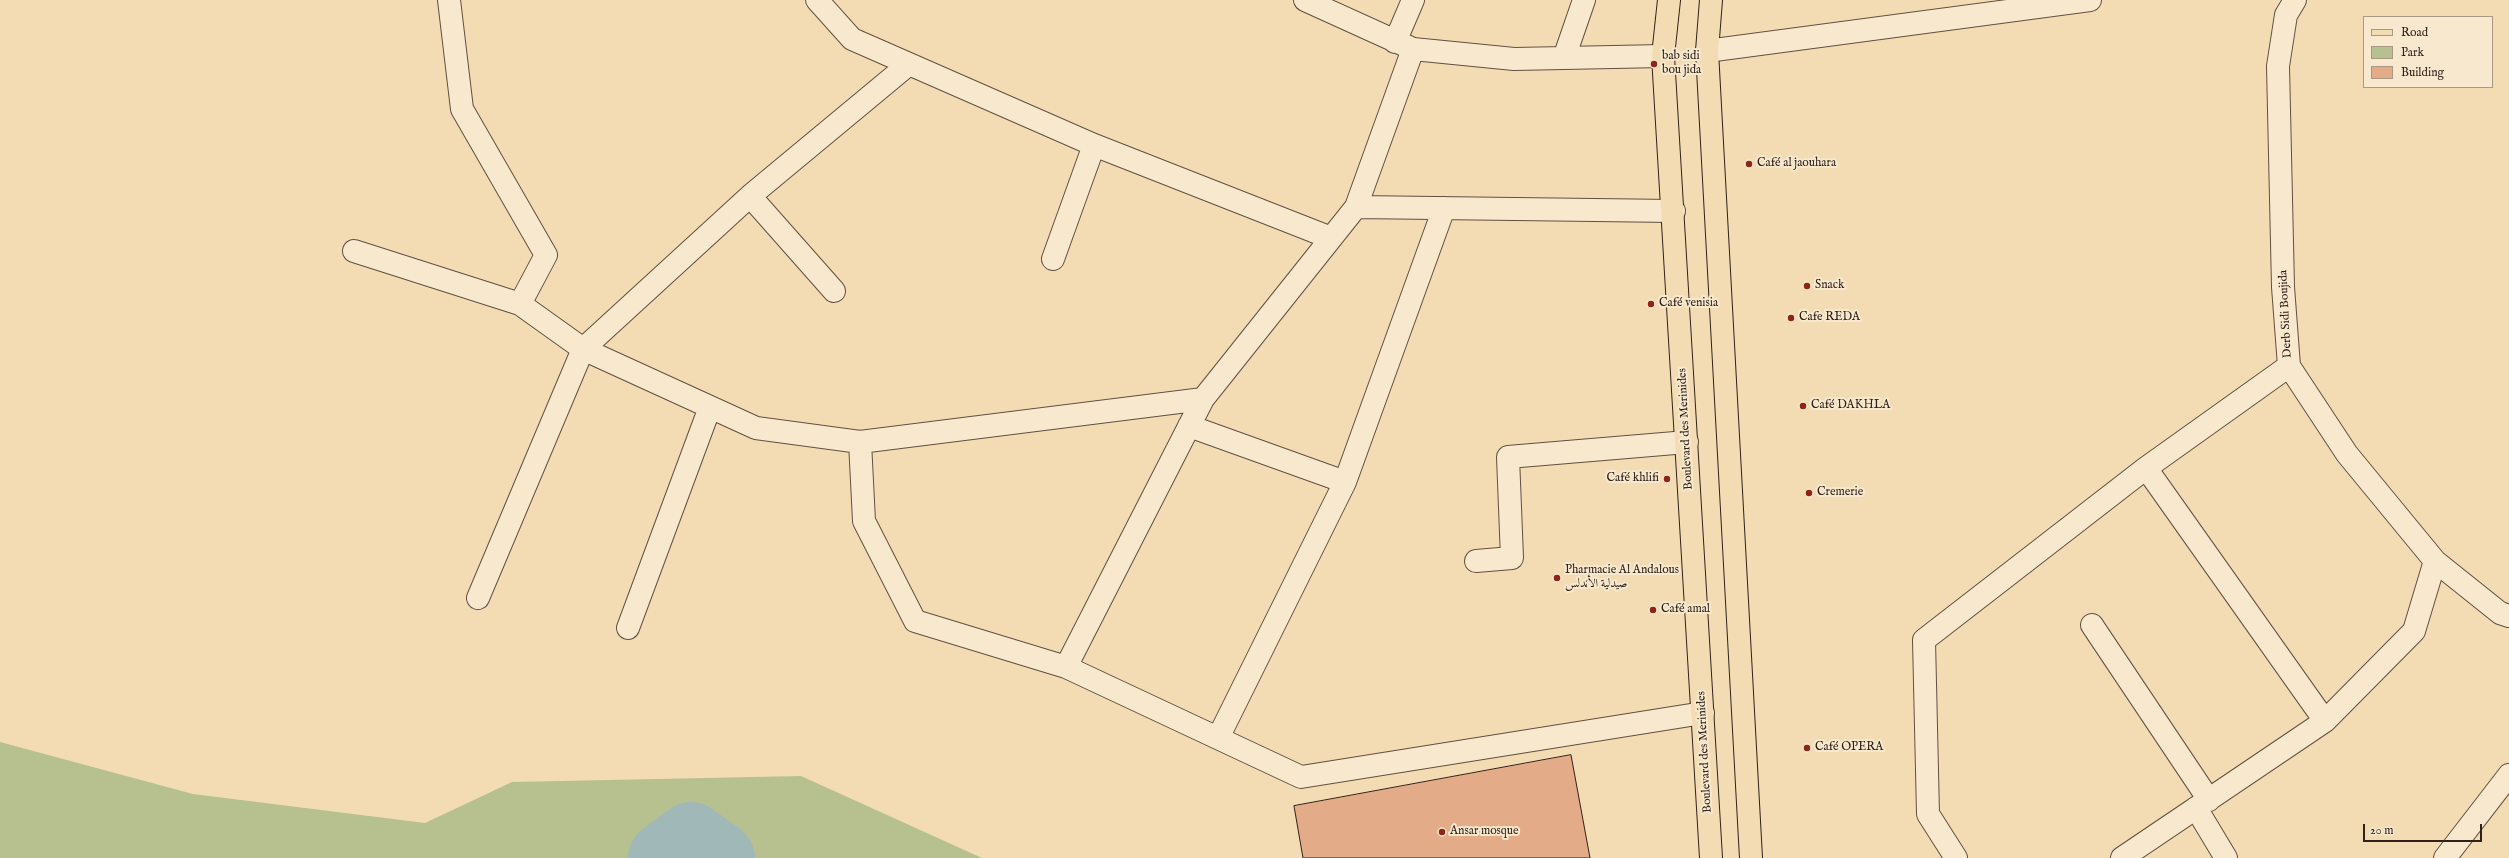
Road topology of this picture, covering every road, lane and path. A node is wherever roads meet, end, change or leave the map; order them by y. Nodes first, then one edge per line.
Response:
1 (449, 0) edge
2 (817, 0) edge
3 (1306, 0) edge
4 (1413, 0) edge
5 (1584, 0) edge
6 (1669, 0) edge
7 (1711, 0) edge
8 (2090, 0) edge
9 (2295, 0) edge
10 (1404, 45) junction
11 (1707, 51) junction
12 (1663, 56) junction
13 (1564, 58) junction
14 (909, 64) junction
15 (1094, 144) junction
16 (750, 196) junction
17 (1356, 207) junction
18 (1444, 208) junction
19 (1674, 211) junction
20 (1331, 238) junction
21 (354, 251) dead end
22 (1053, 258) dead end
23 (834, 291) dead end
24 (520, 304) junction
25 (583, 349) junction
26 (2289, 366) junction
27 (1203, 399) junction
28 (710, 408) junction
29 (1189, 426) junction
30 (860, 442) junction
31 (1687, 442) junction
32 (2146, 468) junction
33 (1345, 482) junction
34 (1476, 561) dead end
35 (2435, 561) junction
36 (478, 598) dead end
37 (2509, 616) edge
38 (2092, 625) dead end
39 (628, 628) dead end
40 (1066, 667) junction
41 (1703, 713) junction
42 (2325, 721) junction
43 (1218, 738) junction
44 (2509, 775) edge
45 (2203, 804) junction
46 (1711, 858) edge
47 (1751, 858) edge
48 (1956, 858) edge
49 (2122, 858) edge
50 (2226, 858) edge
51 (2445, 858) edge

1 - 24 street
2 - 14 street
3 - 10 street
4 - 10 street
5 - 13 street
6 - 12 main road, Boulevard des Merinides
7 - 11 main road
8 - 11 street
9 - 26 street, Derb Sidi Boujida
10 - 13 street
10 - 17 street
11 - 47 main road
12 - 13 street
12 - 19 main road, Boulevard des Merinides
14 - 15 street
14 - 16 street
15 - 20 street
15 - 22 street
16 - 23 street
16 - 25 street
17 - 18 street
17 - 20 street
18 - 19 street
18 - 33 street
19 - 31 main road, Boulevard des Merinides
20 - 27 street
21 - 24 street
24 - 25 street
25 - 28 street
25 - 36 street
26 - 32 street
26 - 35 street, Derb Sidi Boujida
27 - 29 street
27 - 30 street
28 - 30 street
28 - 39 street
29 - 33 street
29 - 40 street
30 - 40 street
31 - 34 street
31 - 41 main road, Boulevard des Merinides
32 - 42 street
32 - 48 street
33 - 43 street
35 - 37 street, Derb Sidi Boujida
35 - 42 street
38 - 45 street
40 - 43 street
41 - 43 street
41 - 46 main road, Boulevard des Merinides
42 - 45 street
44 - 51 street
45 - 49 street
45 - 50 street

